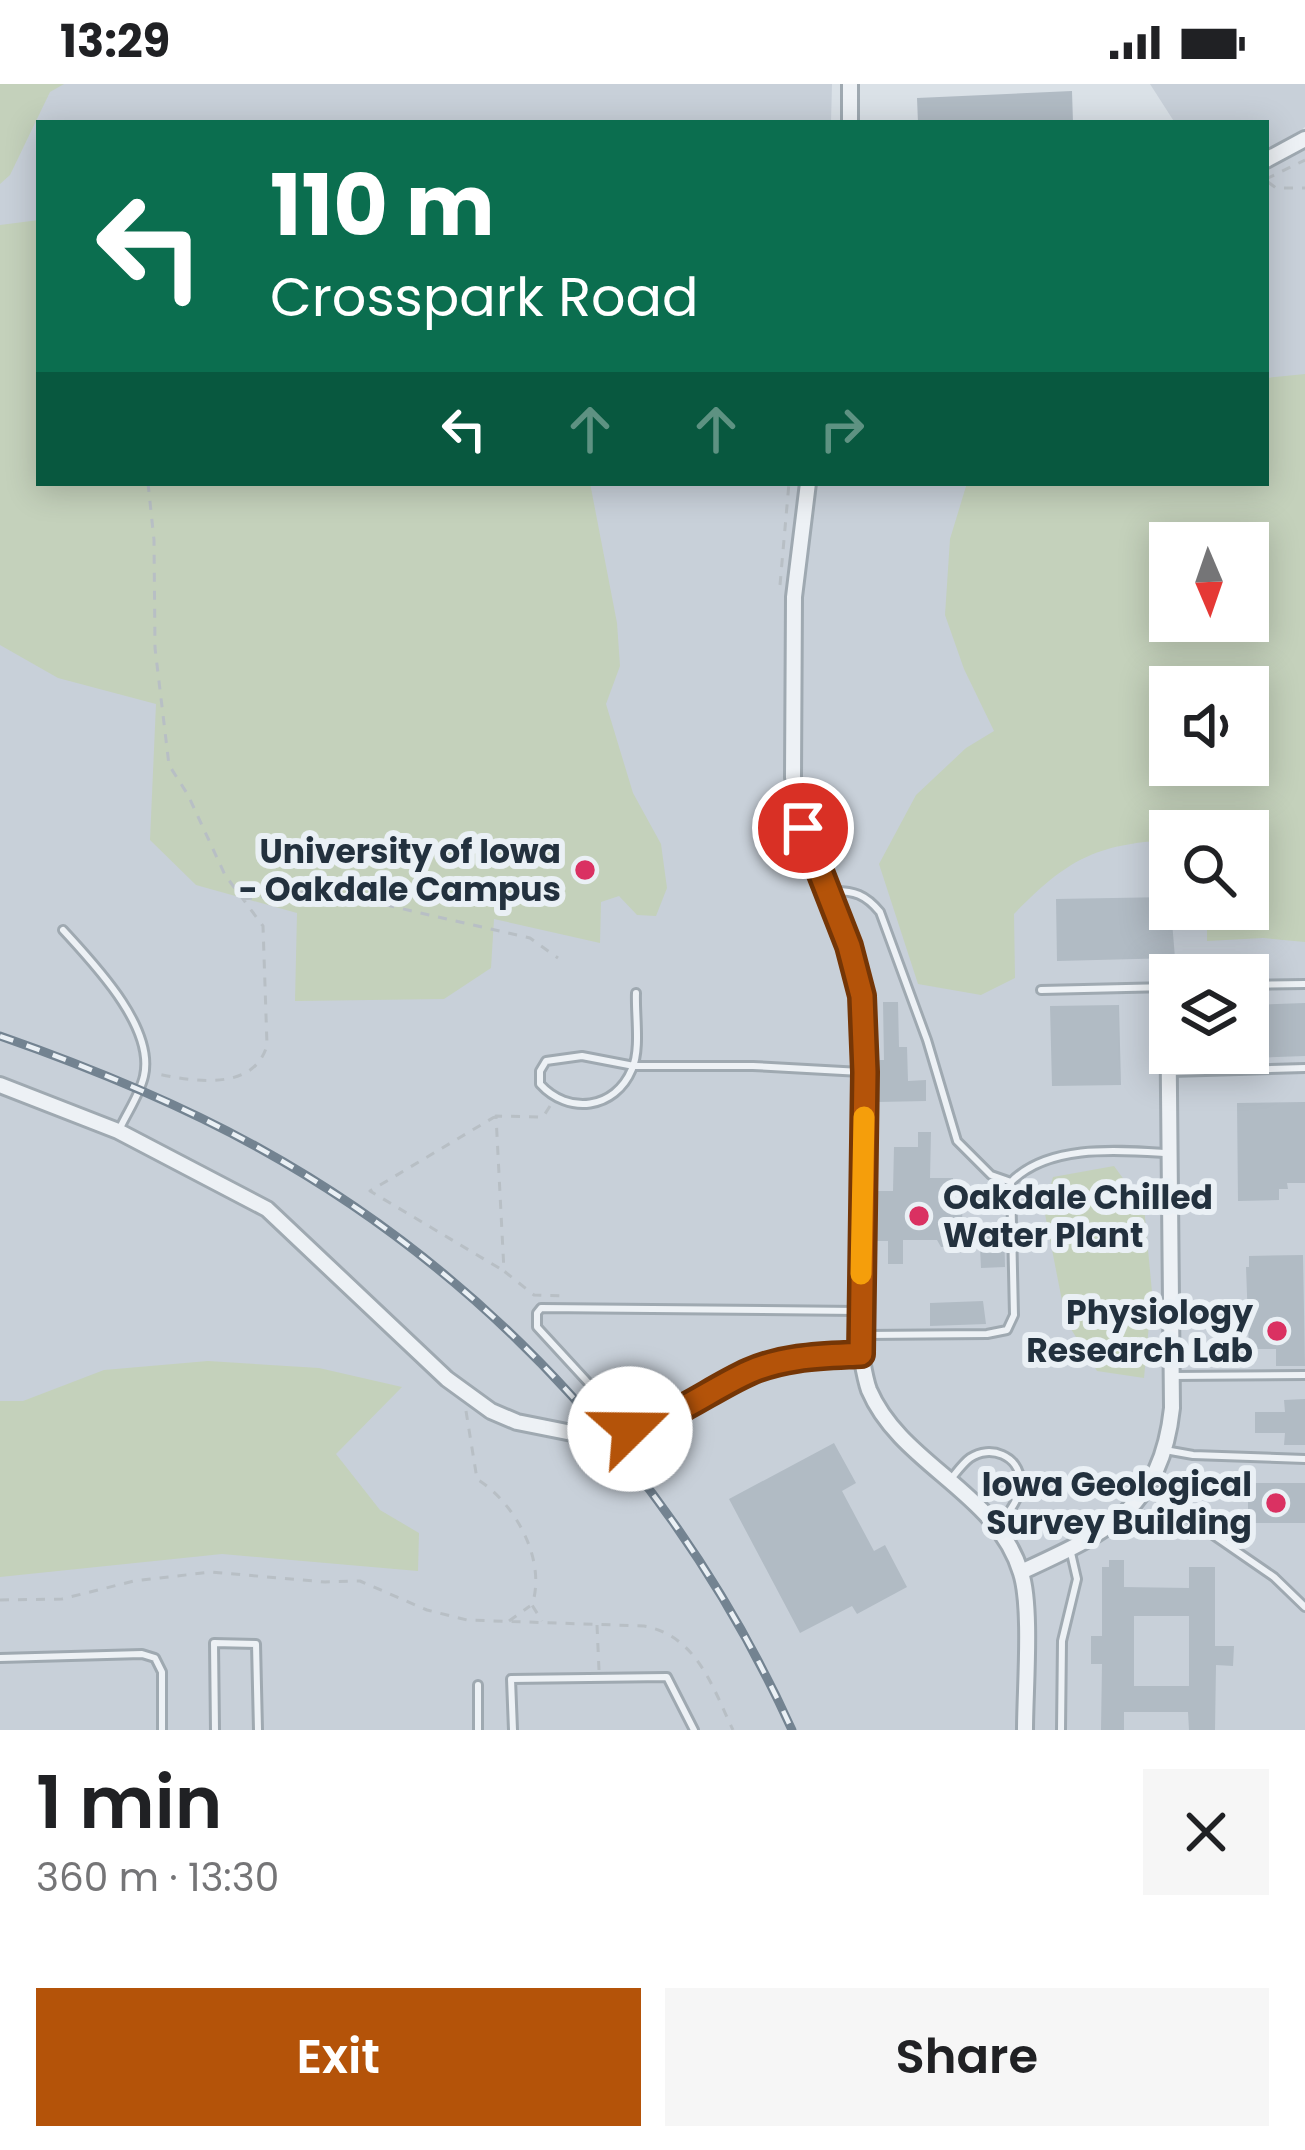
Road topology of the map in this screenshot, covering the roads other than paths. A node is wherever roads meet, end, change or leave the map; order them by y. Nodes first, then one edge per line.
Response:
1 (850, 84) edge
2 (850, 120) edge
3 (1305, 139) edge
4 (1269, 158) edge
5 (808, 486) edge
6 (826, 891) junction
7 (63, 930) dead end
8 (1305, 984) edge
9 (1269, 985) edge
10 (1149, 987) edge
11 (1041, 990) dead end
12 (636, 993) dead end
13 (634, 1066) junction
14 (1305, 1068) edge
15 (1269, 1069) edge
16 (865, 1072) junction
17 (1169, 1074) edge
18 (0, 1085) edge
19 (118, 1131) junction
20 (1169, 1153) junction
21 (1011, 1182) junction
22 (860, 1311) junction
23 (859, 1335) junction
24 (861, 1354) junction
25 (1305, 1375) edge
26 (1172, 1376) junction
27 (630, 1429) junction
28 (1166, 1450) junction
29 (1305, 1459) edge
30 (950, 1480) junction
31 (1148, 1490) junction
32 (998, 1527) junction
33 (1070, 1549) junction
34 (1021, 1572) junction
35 (1305, 1607) edge
36 (0, 1658) edge
37 (478, 1685) dead end
38 (163, 1730) edge
39 (215, 1730) edge
40 (258, 1730) edge
41 (478, 1730) edge
42 (512, 1730) edge
43 (694, 1730) edge
44 (1025, 1730) edge
45 (1061, 1730) edge

1 - 2 street
3 - 4 street
5 - 6 street
6 - 16 street
6 - 21 lane
7 - 19 lane
8 - 9 lane
10 - 11 lane
12 - 13 lane
13 - 13 lane
13 - 16 lane
14 - 15 lane
16 - 22 street
17 - 20 street
18 - 19 street
19 - 27 street
20 - 21 lane
20 - 26 street
21 - 23 lane
22 - 23 street
22 - 27 lane
23 - 24 street
24 - 27 street
24 - 30 street
25 - 26 lane
26 - 28 street
28 - 29 lane
28 - 31 street
30 - 32 street
30 - 32 lane
31 - 33 street
31 - 35 lane
32 - 34 street
33 - 34 street
33 - 45 lane
34 - 44 street
36 - 38 lane
37 - 41 lane
39 - 40 lane
42 - 43 lane

